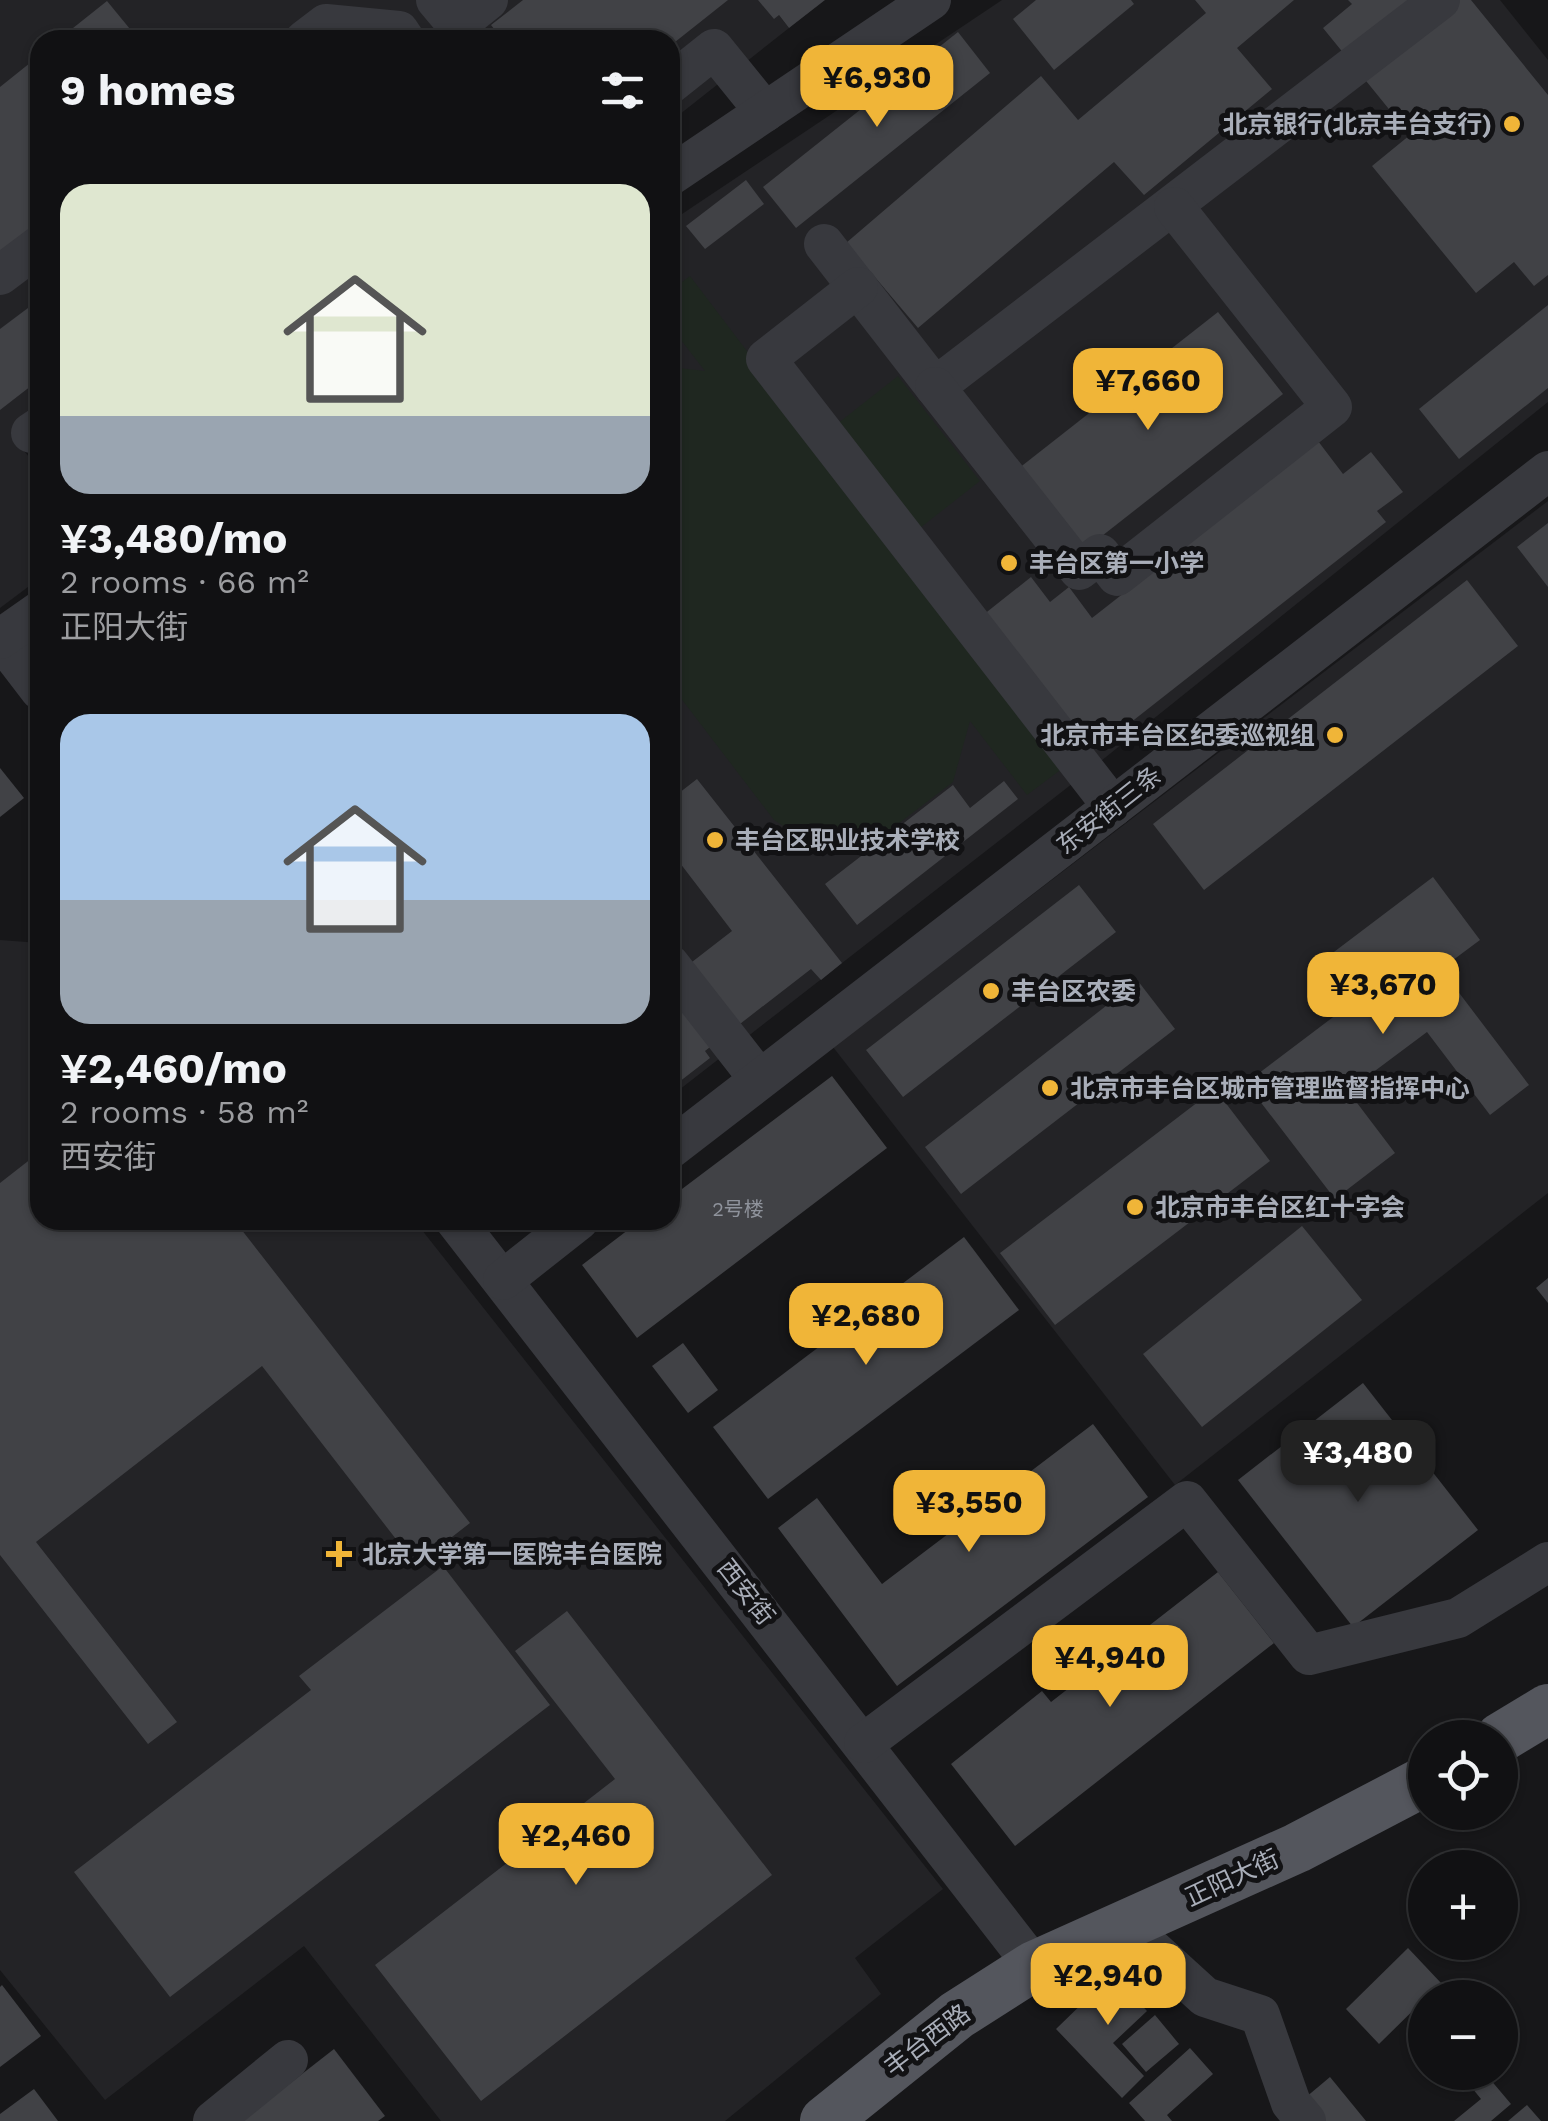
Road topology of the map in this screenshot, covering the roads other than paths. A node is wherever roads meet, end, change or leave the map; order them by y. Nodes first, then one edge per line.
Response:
1 (931, 0) edge
2 (1440, 0) edge
3 (337, 14) edge
4 (392, 30) edge
5 (680, 76) edge
6 (766, 112) junction
7 (680, 169) edge
8 (1174, 206) junction
9 (824, 244) dead end
10 (30, 252) edge
11 (0, 276) edge
12 (858, 287) junction
13 (935, 387) junction
14 (1548, 471) edge
15 (30, 618) edge
16 (0, 639) edge
17 (30, 677) edge
18 (1112, 806) junction
19 (680, 978) edge
20 (759, 1079) junction
21 (680, 1141) edge
22 (464, 1230) edge
23 (566, 1230) edge
24 (502, 1280) junction
25 (1548, 1562) edge
26 (1548, 1710) edge
27 (1518, 1728) edge
28 (864, 1743) junction
29 (1408, 1790) edge
30 (1127, 1926) junction
31 (1034, 1966) junction
32 (288, 2060) dead end
33 (1291, 2115) edge
34 (213, 2121) edge
35 (825, 2121) edge

1 - 6 street
2 - 8 street
3 - 4 street
5 - 6 street
6 - 7 street
8 - 13 street
8 - 13 street
9 - 12 street
10 - 11 street
12 - 13 street
12 - 18 street
14 - 18 street, 东安街三条
15 - 16 street
16 - 17 street
18 - 20 street, 东安街三条
19 - 20 street
20 - 21 street, 东安街三条
22 - 24 street, 西安街
23 - 24 street
24 - 28 street, 西安街
25 - 28 street
26 - 27 main road
28 - 31 street, 西安街
29 - 30 main road, 正阳大街
30 - 31 main road, 正阳大街
30 - 33 street
31 - 35 main road, 丰台西路
32 - 34 street

